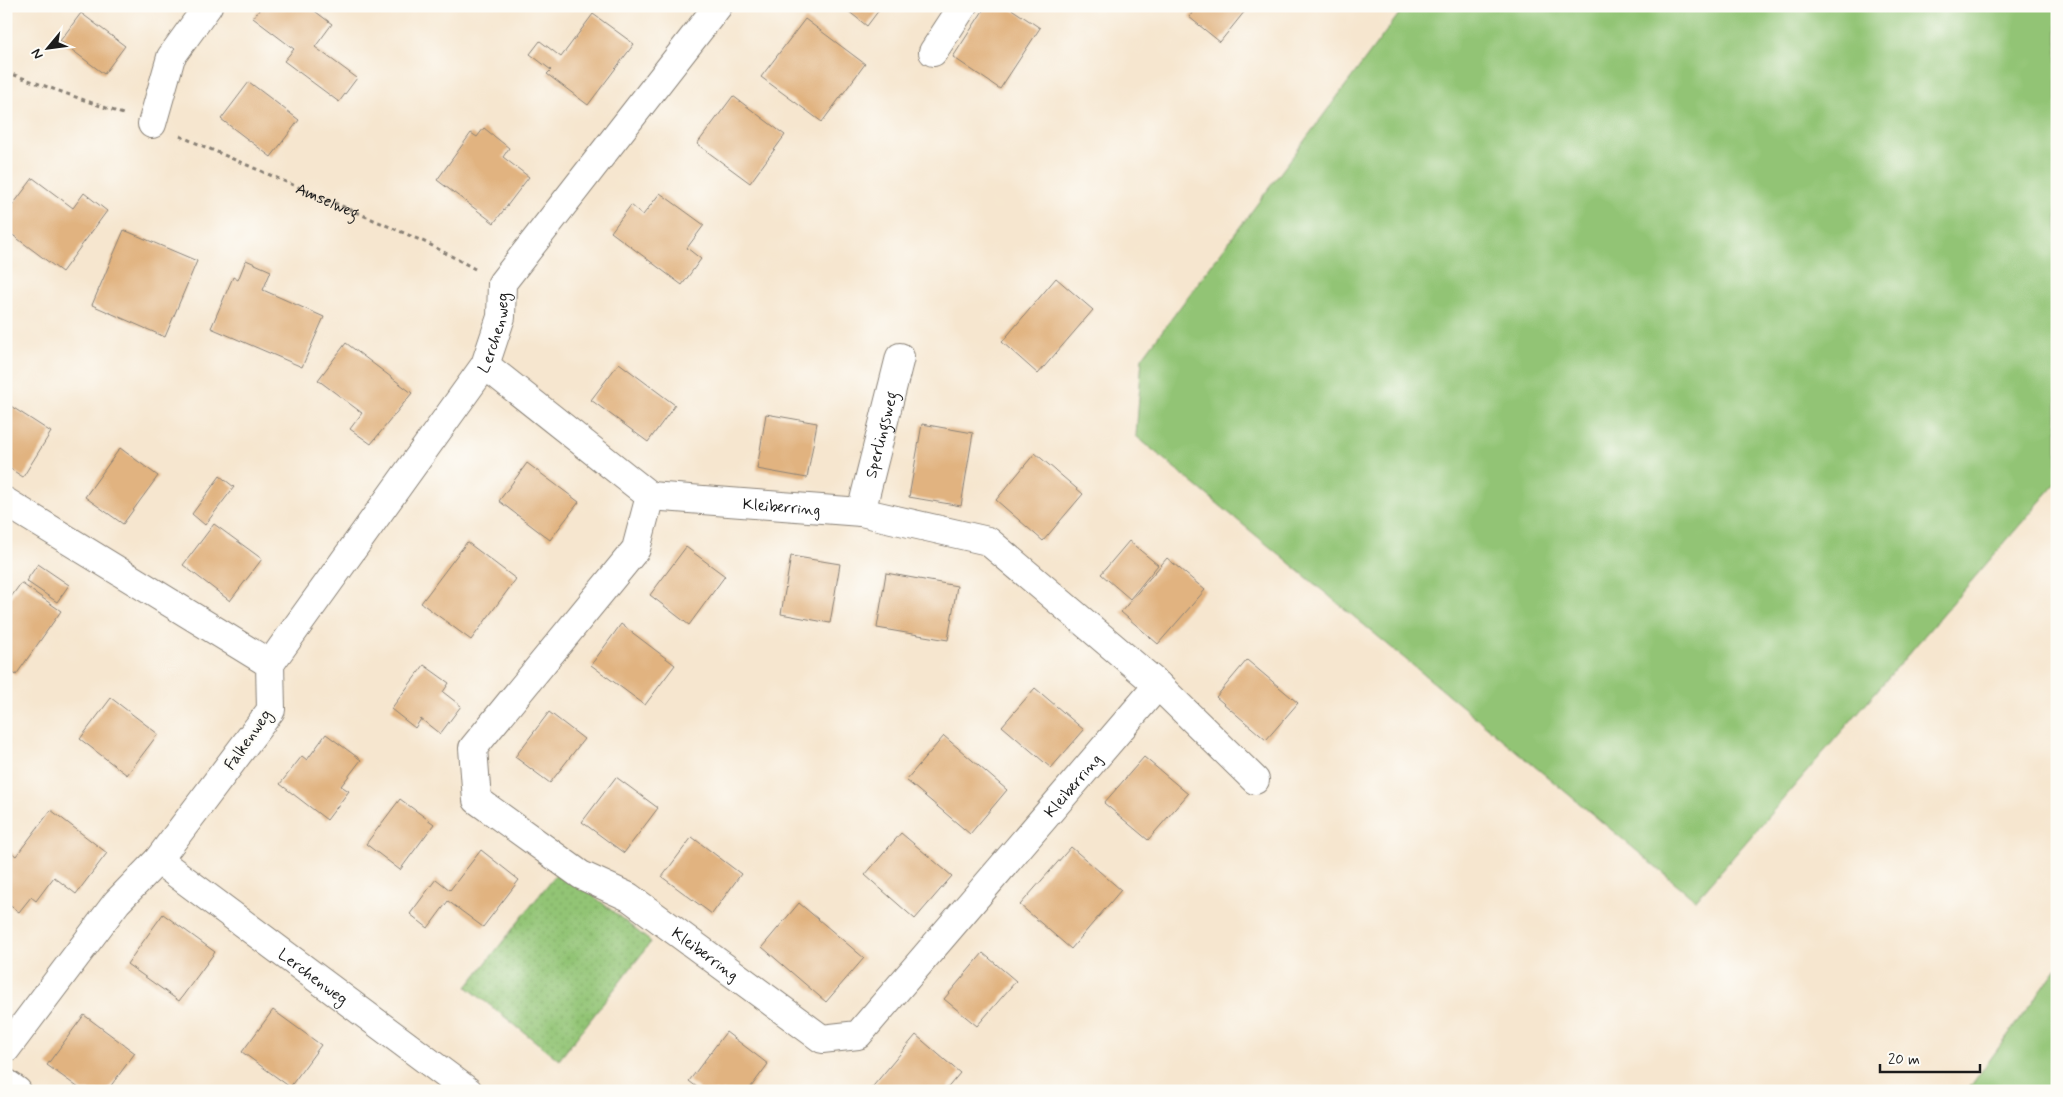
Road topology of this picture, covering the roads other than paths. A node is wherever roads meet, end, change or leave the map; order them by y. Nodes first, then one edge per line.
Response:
1 (208, 6) edge
2 (718, 6) edge
3 (963, 6) edge
4 (933, 52) dead end
5 (152, 124) road end
6 (900, 357) dead end
7 (485, 365) junction
8 (650, 496) junction
9 (6, 502) edge
10 (861, 512) junction
11 (270, 664) junction
12 (1158, 685) junction
13 (1255, 780) dead end
14 (158, 860) junction
15 (6, 1049) edge
16 (6, 1083) edge
17 (17, 1091) edge
18 (468, 1091) edge

1 - 5 street
2 - 7 street, Lerchenweg
3 - 4 street
6 - 10 street, Sperlingsweg
7 - 8 street
7 - 11 street, Lerchenweg
8 - 10 street, Kleiberring
8 - 12 street, Kleiberring
9 - 11 street
10 - 12 street, Kleiberring
11 - 14 street, Falkenweg
12 - 13 street, Kleiberring
14 - 15 street, Falkenweg
14 - 18 street, Lerchenweg
16 - 17 street

